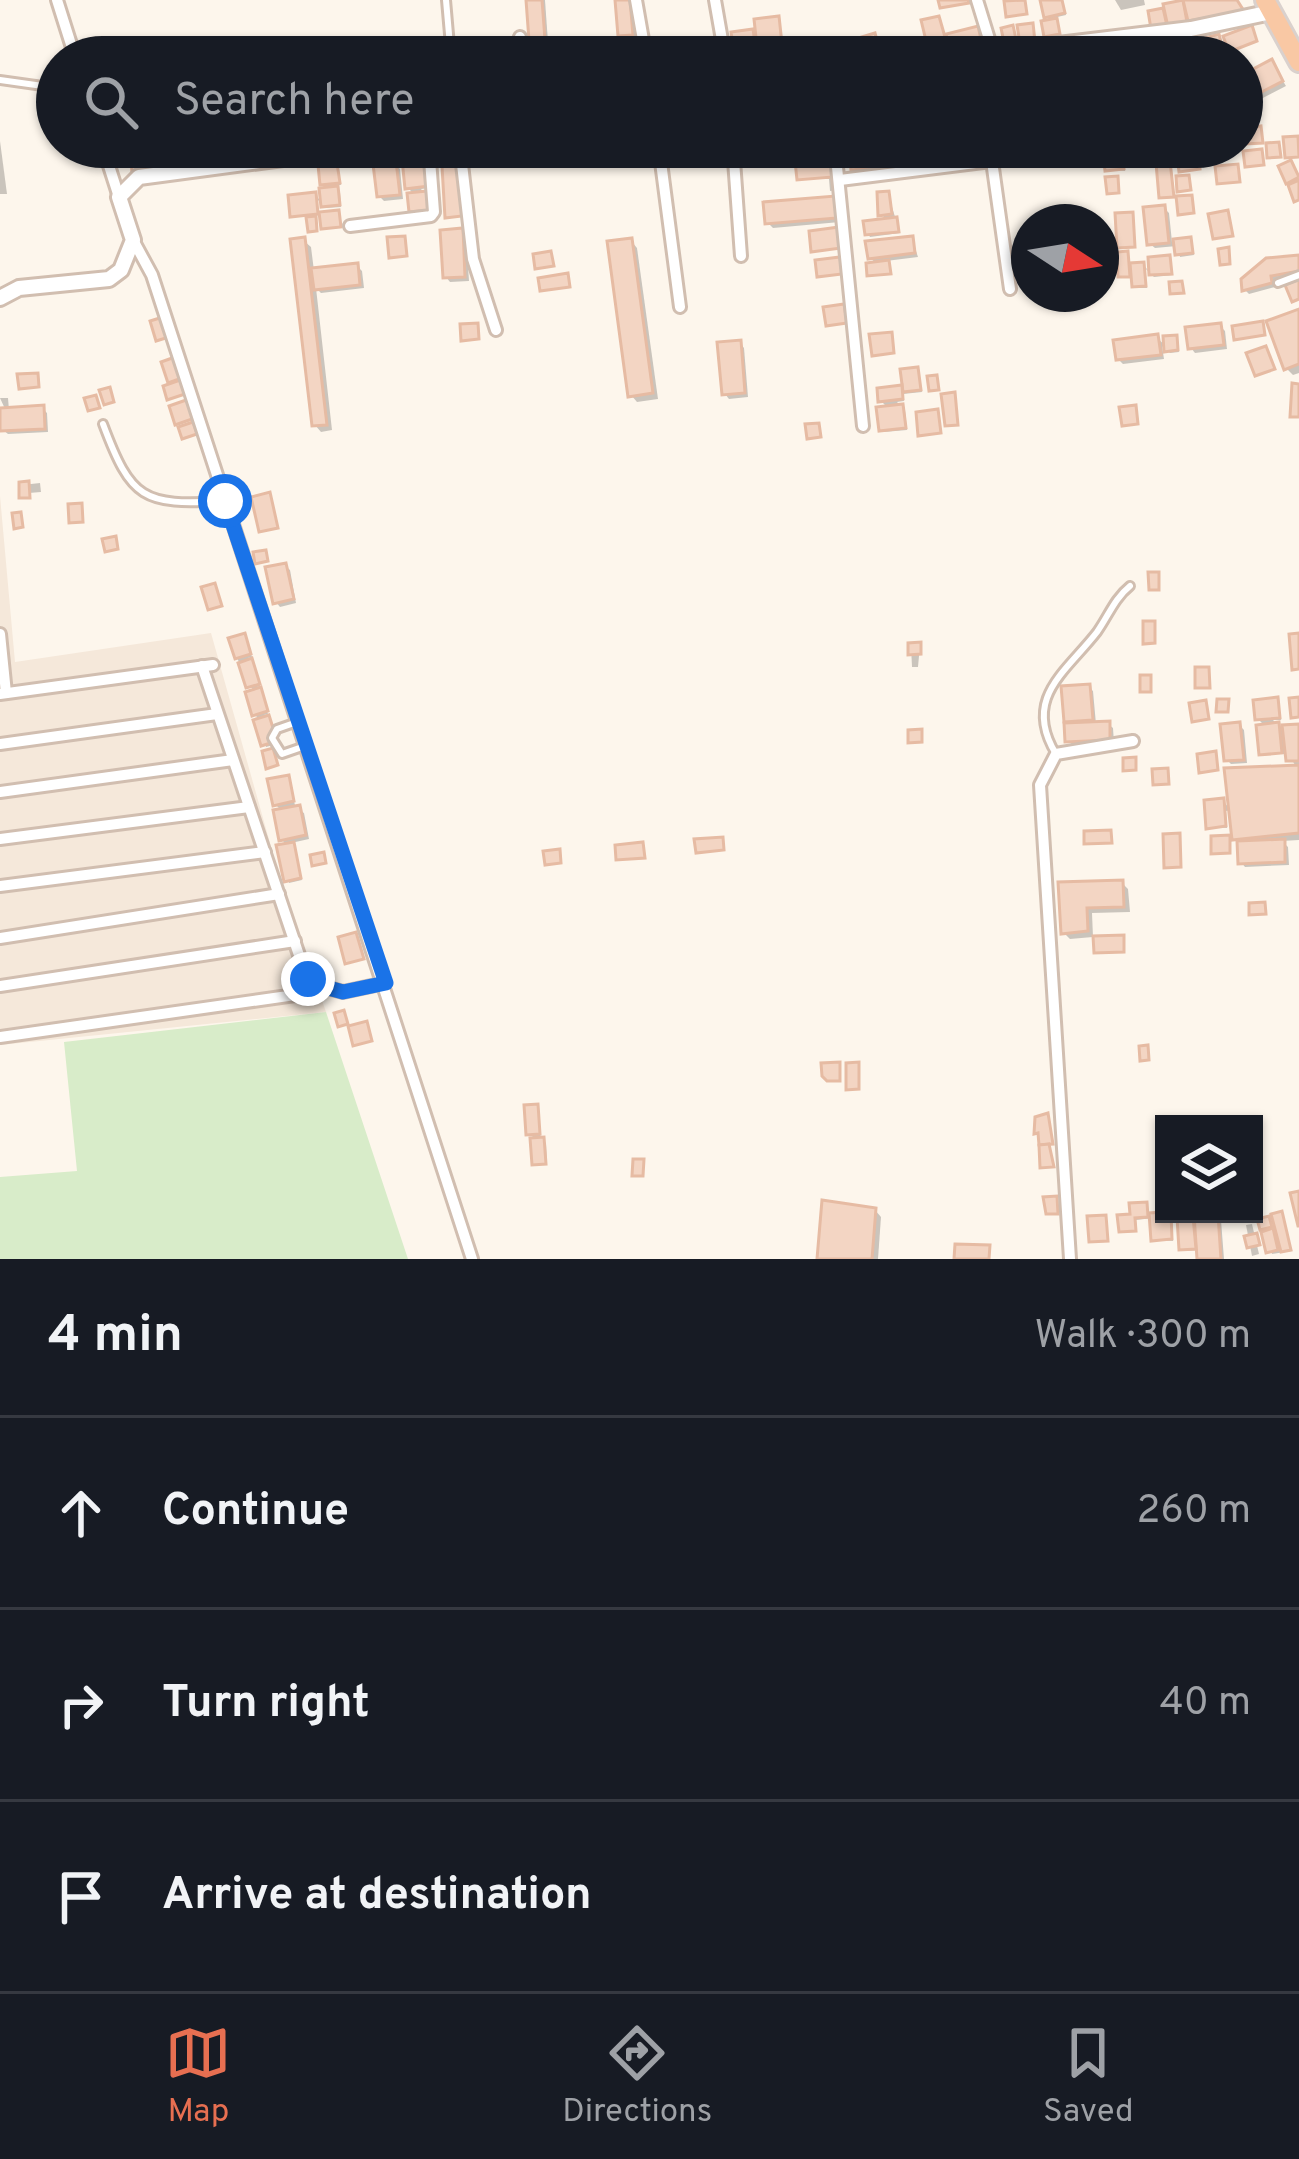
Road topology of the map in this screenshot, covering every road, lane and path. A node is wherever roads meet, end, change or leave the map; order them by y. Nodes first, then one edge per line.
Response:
1 (57, 0) edge
2 (446, 0) edge
3 (636, 0) edge
4 (715, 0) edge
5 (977, 0) edge
6 (1268, 6) edge
7 (68, 36) edge
8 (449, 36) edge
9 (642, 36) edge
10 (721, 36) edge
11 (988, 36) edge
12 (1131, 36) edge
13 (1294, 42) edge
14 (1299, 62) edge
15 (0, 80) edge
16 (36, 85) edge
17 (110, 168) edge
18 (208, 168) edge
19 (431, 168) edge
20 (462, 168) edge
21 (662, 168) edge
22 (735, 168) edge
23 (838, 168) edge
24 (936, 168) edge
25 (993, 168) edge
26 (840, 180) junction
27 (119, 197) junction
28 (350, 226) dead end
29 (133, 240) junction
30 (741, 256) dead end
31 (1299, 275) edge
32 (1278, 283) dead end
33 (1010, 289) dead end
34 (0, 298) edge
35 (680, 308) dead end
36 (496, 330) dead end
37 (103, 424) dead end
38 (863, 426) dead end
39 (225, 501) junction
40 (1130, 586) dead end
41 (0, 637) edge
42 (3, 693) edge
43 (218, 714) junction
44 (297, 722) junction
45 (1133, 741) dead end
46 (0, 744) edge
47 (305, 746) junction
48 (1056, 754) junction
49 (233, 760) junction
50 (0, 792) edge
51 (249, 807) junction
52 (0, 838) edge
53 (265, 852) junction
54 (0, 886) edge
55 (279, 894) junction
56 (0, 938) edge
57 (295, 941) junction
58 (307, 982) junction
59 (386, 983) junction
60 (0, 986) edge
61 (0, 1037) edge
62 (472, 1259) edge
63 (1070, 1259) edge

1 - 7 street
2 - 8 lane
3 - 9 street
4 - 10 street
5 - 11 street
6 - 12 street
6 - 13 highway
13 - 14 highway
15 - 16 lane
17 - 27 street
18 - 27 street
19 - 28 street
20 - 36 street
21 - 35 street
22 - 30 street
23 - 26 street
24 - 26 street
25 - 33 street
26 - 38 street
27 - 29 street
29 - 34 street
29 - 39 street
31 - 32 lane
37 - 39 lane
39 - 44 street
40 - 48 lane
41 - 42 street
42 - 43 street
43 - 46 street
43 - 49 street
44 - 47 street
44 - 47 lane
45 - 48 street
47 - 59 street
48 - 63 street
49 - 50 street
49 - 51 street
51 - 52 street
51 - 53 street
53 - 54 street
53 - 55 street
55 - 56 street
55 - 57 street
57 - 58 street
57 - 60 street
58 - 59 street
58 - 61 street
59 - 62 street

